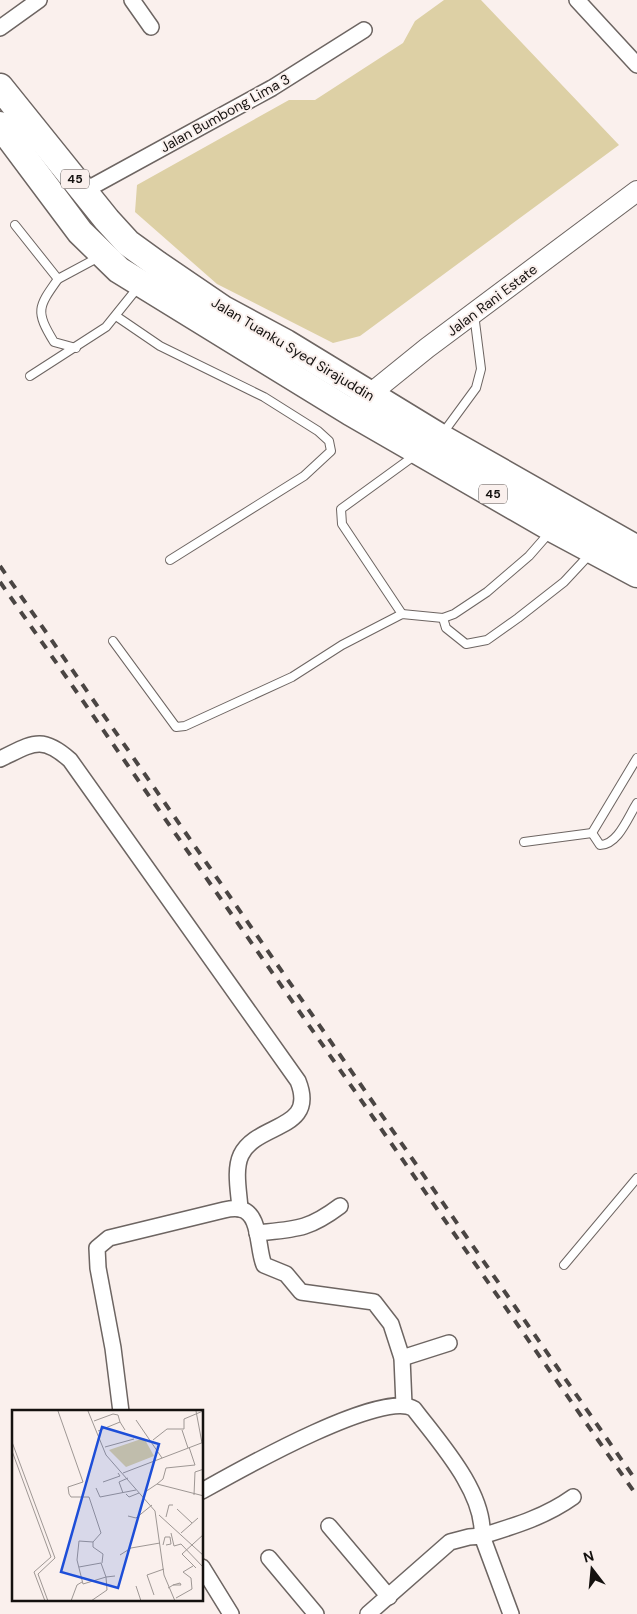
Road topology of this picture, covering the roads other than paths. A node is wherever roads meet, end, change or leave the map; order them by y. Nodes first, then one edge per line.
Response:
1 (39, 0) edge
2 (132, 0) edge
3 (576, 0) edge
4 (151, 27) dead end
5 (0, 28) edge
6 (364, 30) dead end
7 (637, 65) edge
8 (0, 87) edge
9 (0, 125) edge
10 (84, 191) junction
11 (637, 192) edge
12 (15, 225) dead end
13 (103, 254) junction
14 (148, 274) junction
15 (58, 279) junction
16 (474, 313) junction
17 (116, 316) junction
18 (76, 348) junction
19 (30, 376) dead end
20 (370, 394) junction
21 (350, 412) junction
22 (430, 444) junction
23 (553, 529) junction
24 (635, 544) edge
25 (594, 550) junction
26 (170, 560) dead end
27 (637, 574) edge
28 (402, 614) junction
29 (443, 618) junction
30 (113, 641) dead end
31 (637, 758) edge
32 (0, 759) edge
33 (637, 803) edge
34 (592, 833) junction
35 (524, 842) dead end
36 (637, 1178) edge
37 (340, 1206) dead end
38 (240, 1209) junction
39 (257, 1234) junction
40 (564, 1265) dead end
41 (449, 1343) dead end
42 (402, 1358) junction
43 (404, 1405) junction
44 (121, 1410) edge
45 (204, 1490) edge
46 (573, 1497) dead end
47 (329, 1526) dead end
48 (482, 1536) junction
49 (269, 1558) dead end
50 (204, 1569) edge
51 (389, 1597) junction
52 (231, 1614) edge
53 (316, 1614) edge
54 (368, 1614) edge
55 (511, 1614) edge

1 - 5 street
2 - 4 street
3 - 7 street
6 - 10 street, Jalan Bumbong Lima 3
8 - 10 highway, Jalan Tuanku Syed Sirajuddin / 45
9 - 13 highway, Jalan Tuanku Syed Sirajuddin / 45
10 - 14 highway, Jalan Tuanku Syed Sirajuddin / 45
11 - 16 street, Jalan Rani Estate
12 - 15 lane
13 - 14 highway, Jalan Tuanku Syed Sirajuddin / 45
13 - 15 lane
14 - 17 lane
14 - 20 highway, Jalan Tuanku Syed Sirajuddin / 45
14 - 21 highway, Jalan Tuanku Syed Sirajuddin / 45
15 - 18 lane
16 - 20 street, Jalan Rani Estate
16 - 22 lane
17 - 18 lane
17 - 26 lane
18 - 19 lane
20 - 21 street, Jalan Rani Estate
20 - 22 highway, Jalan Tuanku Syed Sirajuddin / 45
21 - 22 highway, Jalan Tuanku Syed Sirajuddin / 45
22 - 23 highway, Jalan Tuanku Syed Sirajuddin / 45
22 - 24 highway, Jalan Tuanku Syed Sirajuddin / 45
22 - 28 lane
23 - 25 highway, Jalan Tuanku Syed Sirajuddin / 45
23 - 29 lane
25 - 27 highway, Jalan Tuanku Syed Sirajuddin / 45
25 - 29 lane
28 - 29 lane
28 - 30 lane
31 - 34 lane
32 - 38 street
33 - 34 lane
34 - 35 lane
36 - 40 lane
37 - 39 street
38 - 39 street
38 - 44 street
39 - 42 street
41 - 42 street
42 - 43 street
43 - 45 street
43 - 48 street
46 - 48 street
47 - 51 street
48 - 51 street
48 - 55 street
49 - 53 street
50 - 52 street
51 - 54 street

